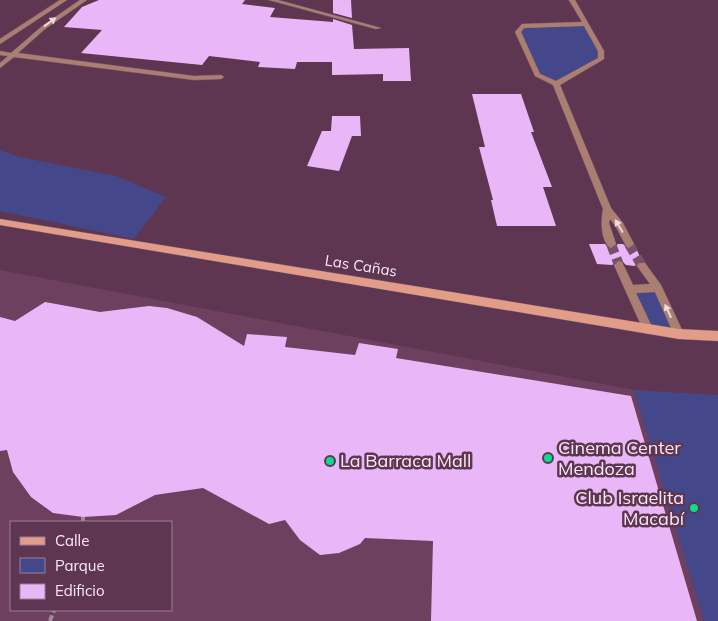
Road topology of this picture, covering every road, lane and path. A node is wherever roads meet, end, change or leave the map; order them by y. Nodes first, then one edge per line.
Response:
1 (64, 0) edge
2 (84, 0) edge
3 (272, 0) edge
4 (572, 0) edge
5 (585, 24) junction
6 (378, 28) dead end
7 (1, 40) edge
8 (29, 40) junction
9 (0, 53) edge
10 (14, 54) junction
11 (0, 66) edge
12 (221, 77) dead end
13 (556, 84) junction
14 (607, 209) junction
15 (0, 222) edge
16 (611, 244) tunnel mouth
17 (629, 244) tunnel mouth
18 (619, 265) tunnel mouth
19 (642, 266) tunnel mouth
20 (632, 288) junction
21 (658, 288) junction
22 (648, 329) junction
23 (679, 334) junction
24 (718, 336) edge

1 - 7 street
8 -> 2 street
3 - 6 street
4 - 5 street
5 - 13 street
5 - 13 street
7 - 8 street
8 - 10 street
9 - 10 street
10 - 11 street
10 - 12 street
13 - 14 street
14 - 16 street
17 -> 14 street
15 - 22 main road, Las Cañas
18 - 20 street
19 - 21 street
20 - 21 street
20 - 22 street
23 -> 21 street
22 - 23 main road, Las Cañas
23 - 24 main road, Las Cañas

